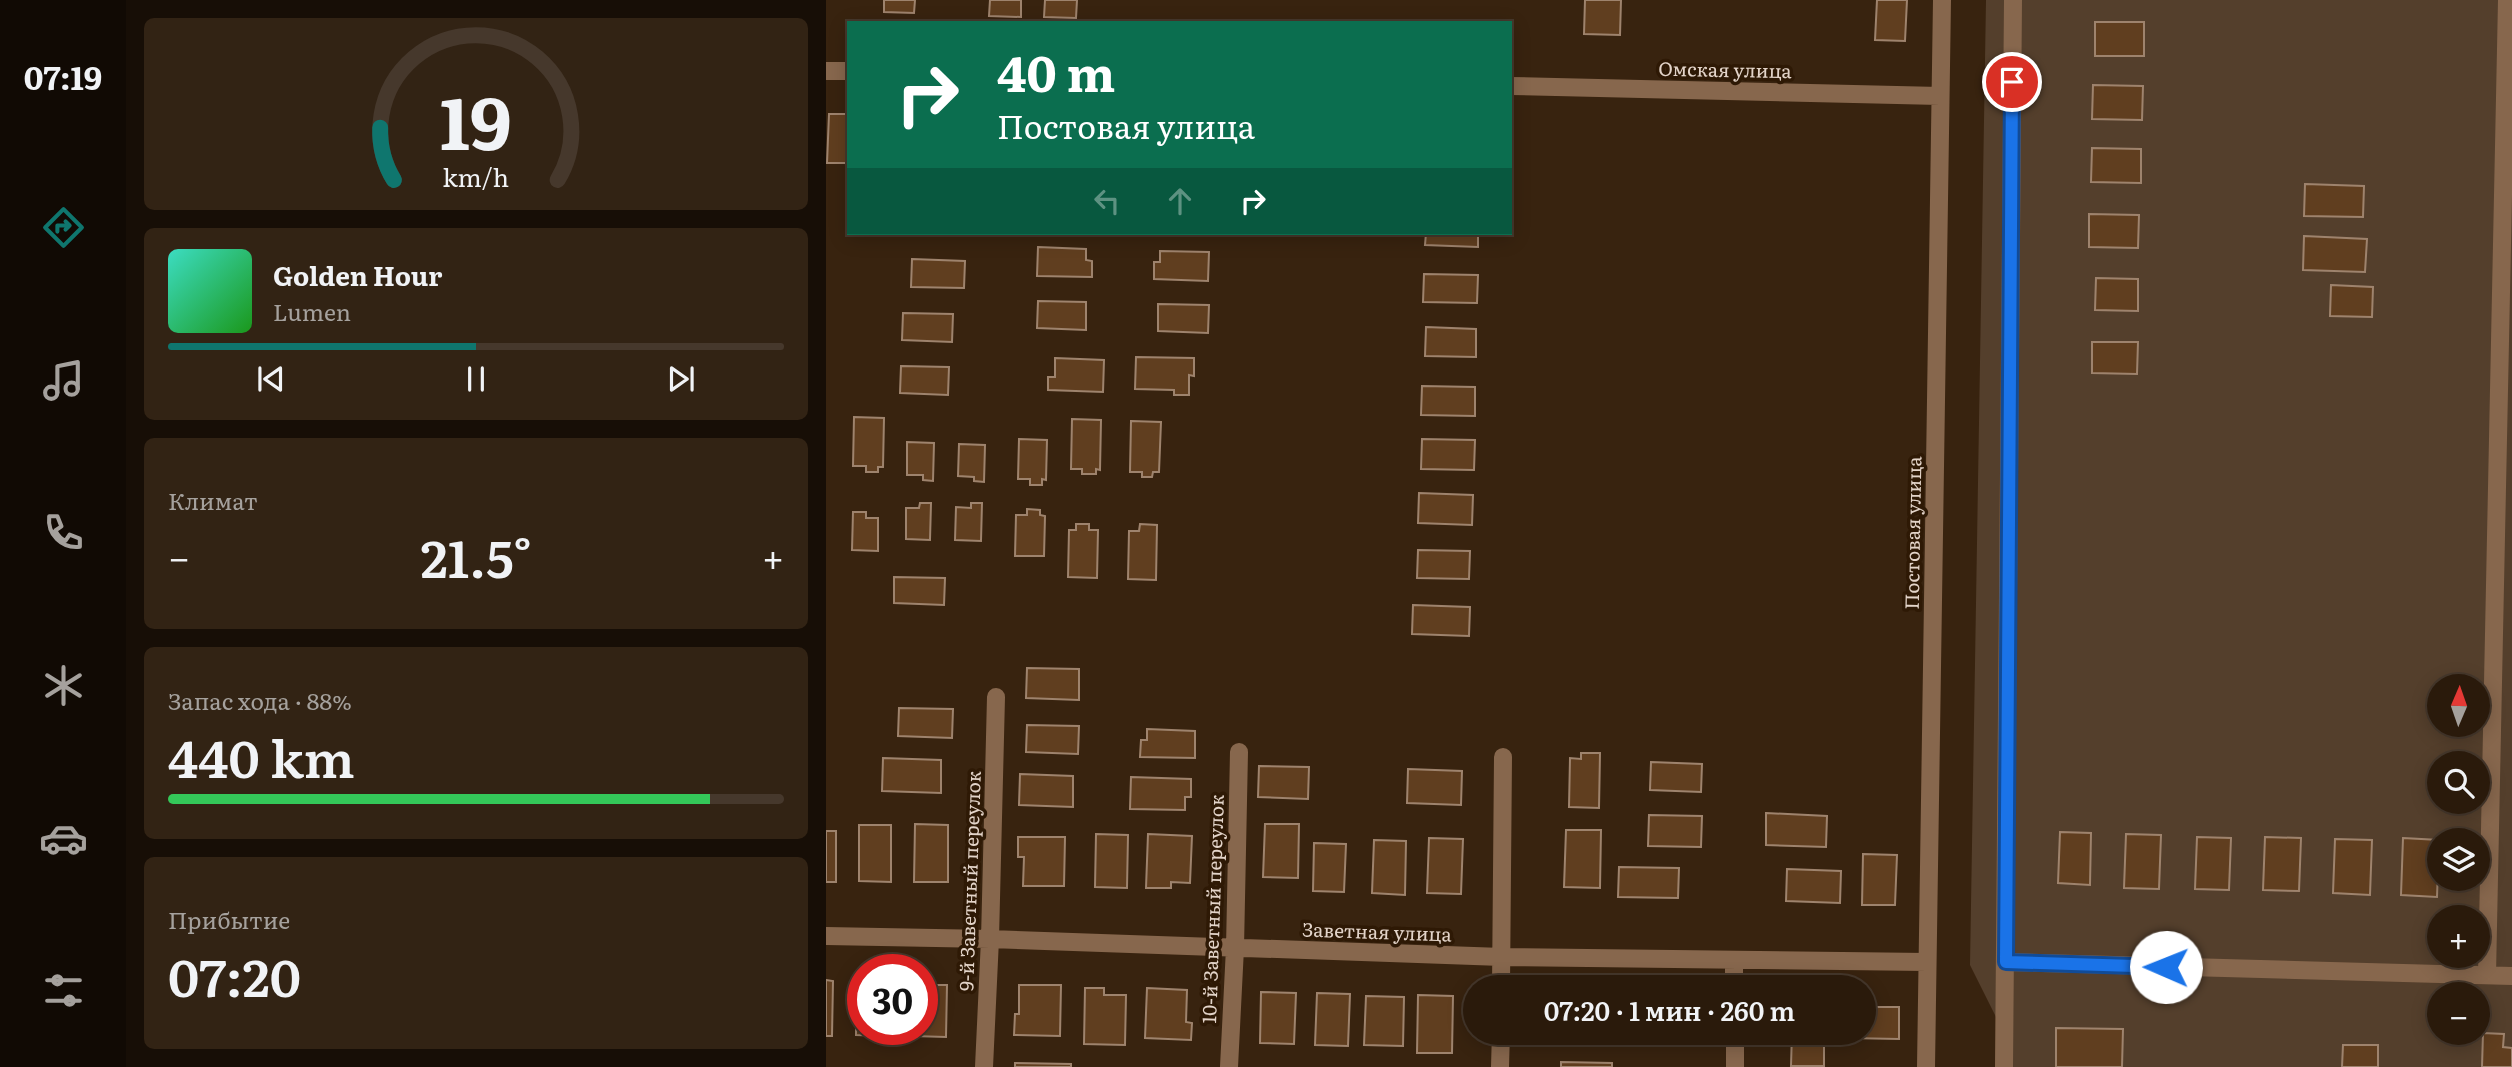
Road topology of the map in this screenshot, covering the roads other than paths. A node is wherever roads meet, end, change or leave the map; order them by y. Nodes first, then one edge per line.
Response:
1 (1942, 0) edge
2 (2013, 0) edge
3 (2507, 0) edge
4 (826, 71) edge
5 (847, 71) edge
6 (1512, 86) edge
7 (1940, 96) junction
8 (996, 697) dead end
9 (1239, 752) dead end
10 (1503, 757) dead end
11 (826, 936) edge
12 (990, 939) junction
13 (1235, 948) junction
14 (1502, 957) junction
15 (1734, 960) junction
16 (1927, 962) junction
17 (2006, 962) junction
18 (1501, 975) edge
19 (1734, 975) edge
20 (2487, 975) junction
21 (2512, 976) edge
22 (1501, 1045) edge
23 (1735, 1045) edge
24 (984, 1067) edge
25 (1229, 1067) edge
26 (1500, 1067) edge
27 (1735, 1067) edge
28 (1927, 1067) edge
29 (2004, 1067) edge

1 - 7 street, Постовая улица
2 - 17 street
3 - 20 street
4 - 5 street
6 - 7 street, Омская улица
7 - 16 street, Постовая улица
8 - 12 street, 9-й Заветный переулок
9 - 13 street, 10-й Заветный переулок
10 - 14 street
11 - 12 street, Заветная улица
12 - 13 street, Заветная улица
12 - 24 street, 9-й Заветный переулок
13 - 14 street, Заветная улица
13 - 25 street, 10-й Заветный переулок
14 - 15 street, Заветная улица
14 - 18 street
15 - 16 street, Заветная улица
15 - 19 street
16 - 28 street, Постовая улица
17 - 20 street
17 - 29 street
20 - 21 street
22 - 26 street
23 - 27 street

